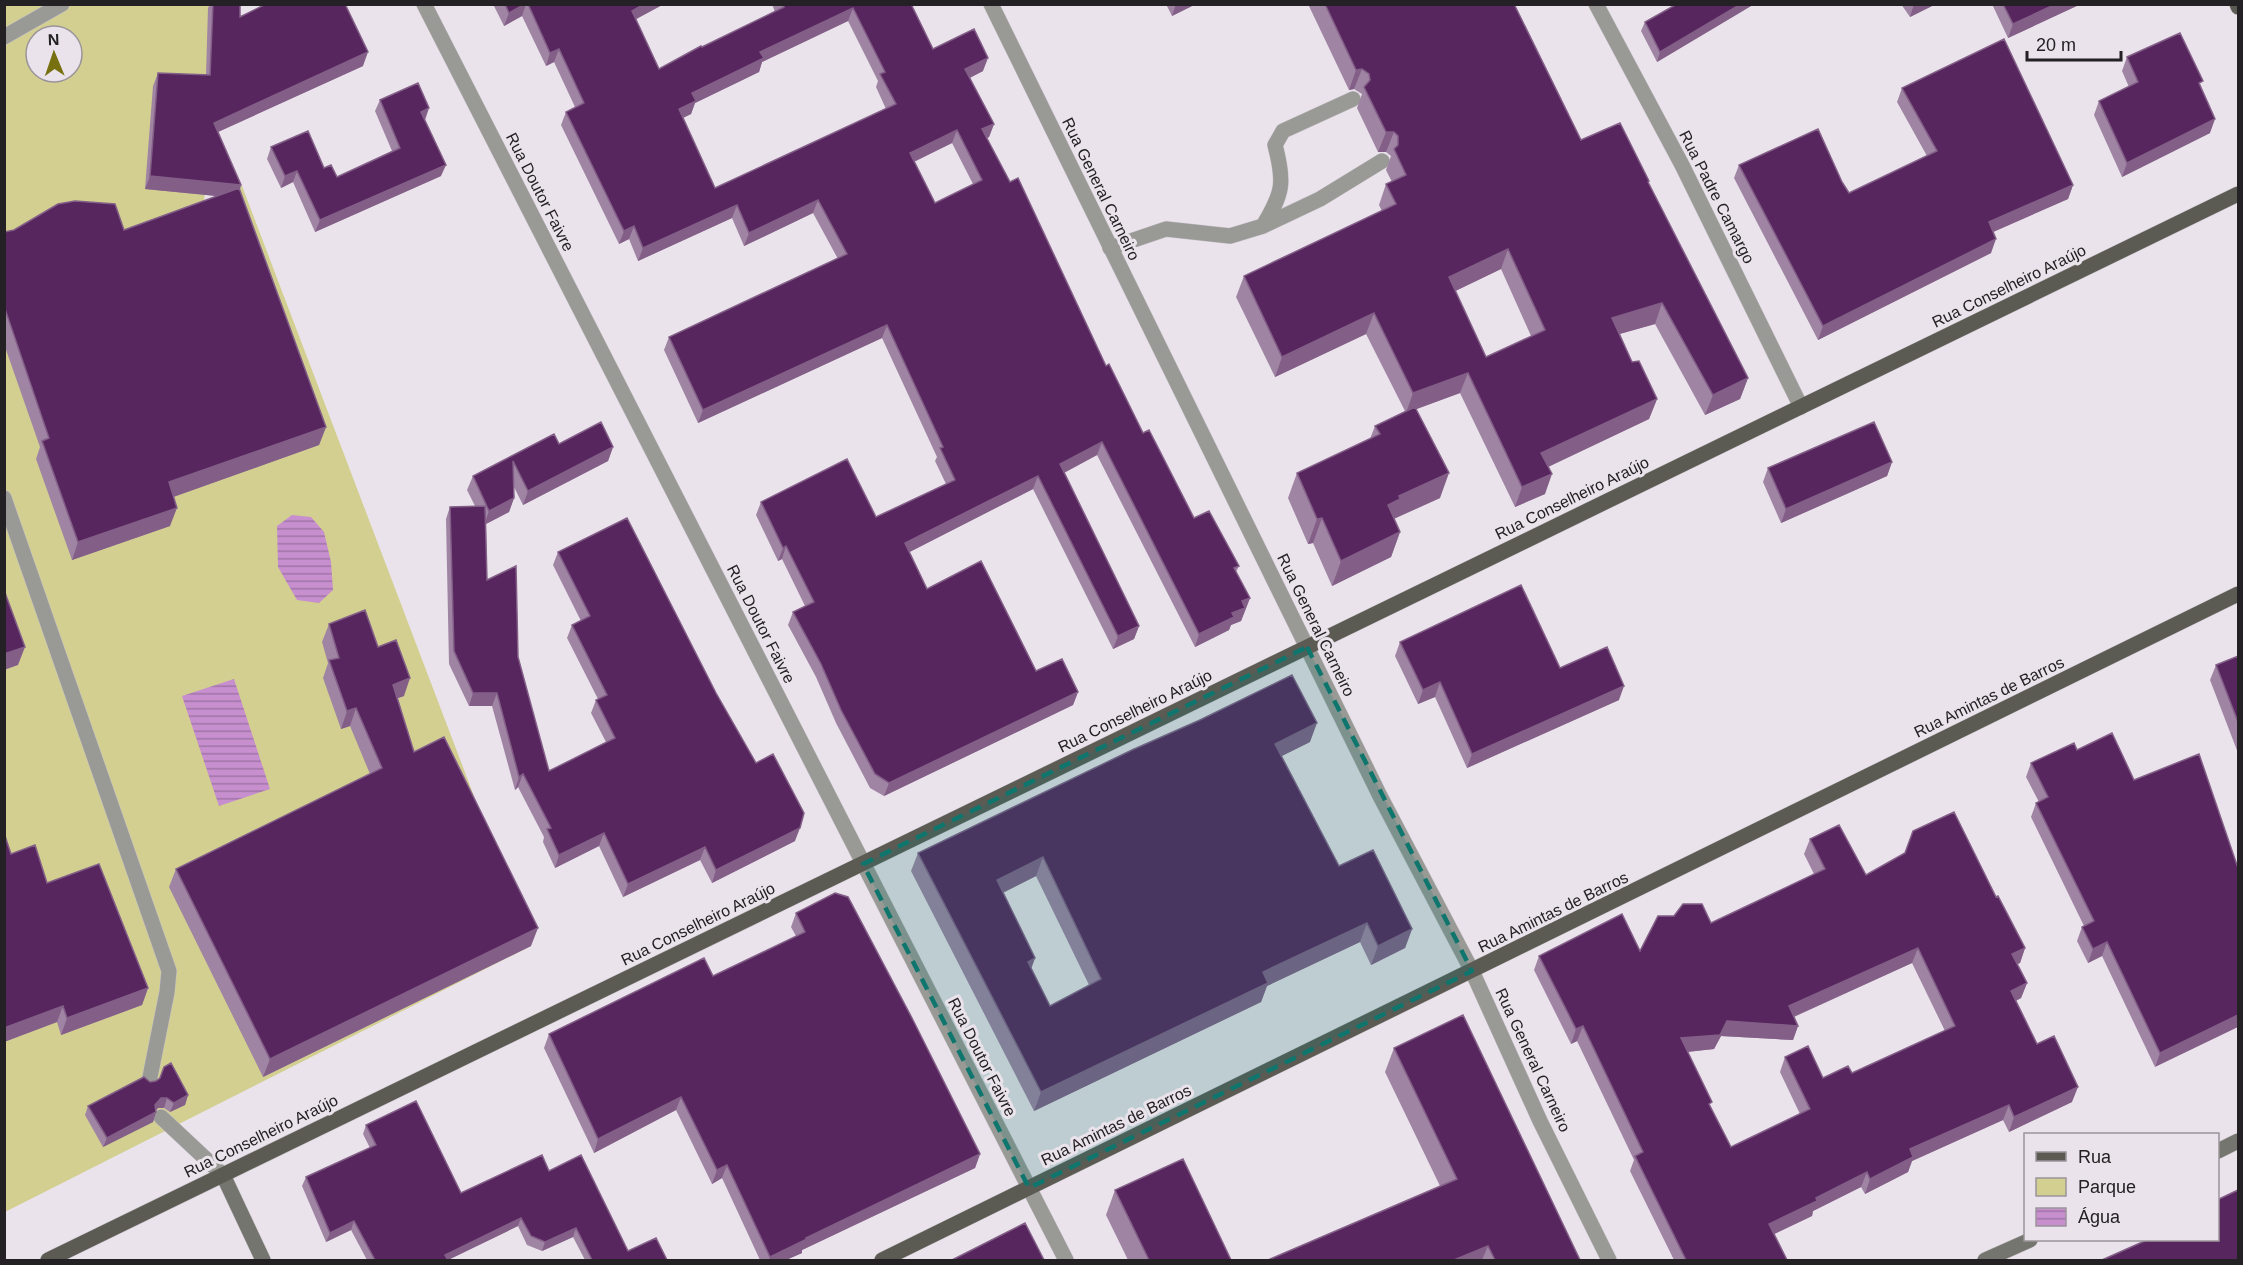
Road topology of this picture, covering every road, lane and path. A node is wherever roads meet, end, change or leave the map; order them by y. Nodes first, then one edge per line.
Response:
1 (62, 4) edge
2 (424, 4) edge
3 (990, 4) edge
4 (1596, 4) edge
5 (4, 36) edge
6 (1353, 99) edge
7 (1382, 160) edge
8 (2238, 194) edge
9 (1263, 226) junction
10 (1110, 248) junction
11 (1801, 407) junction
12 (4, 498) edge
13 (2238, 594) edge
14 (1307, 647) junction
15 (863, 864) junction
16 (1472, 972) junction
17 (149, 1082) edge
18 (162, 1117) dead end
19 (2238, 1141) edge
20 (2219, 1150) edge
21 (224, 1175) junction
22 (1029, 1188) junction
23 (2026, 1241) edge
24 (48, 1260) edge
25 (263, 1260) edge
26 (882, 1260) edge
27 (1066, 1260) edge
28 (1609, 1260) edge
29 (1985, 1260) edge

1 - 5 street
2 - 15 street, Rua Doutor Faivre
3 - 10 street, Rua General Carneiro
4 - 11 street, Rua Padre Camargo
6 - 9 street
7 - 9 street
8 - 11 main road, Rua Conselheiro Araújo
9 - 10 street
10 - 14 street, Rua General Carneiro
11 - 14 main road, Rua Conselheiro Araújo
12 - 17 street
13 - 16 main road, Rua Amintas de Barros
14 - 15 main road, Rua Conselheiro Araújo
14 - 16 street, Rua General Carneiro
15 - 21 main road, Rua Conselheiro Araújo
15 - 22 street, Rua Doutor Faivre
16 - 22 main road, Rua Amintas de Barros
16 - 28 street, Rua General Carneiro
18 - 21 street
19 - 20 main road
21 - 24 main road, Rua Conselheiro Araújo
21 - 25 main road
22 - 26 main road, Rua Amintas de Barros
22 - 27 street, Rua Doutor Faivre
23 - 29 main road

